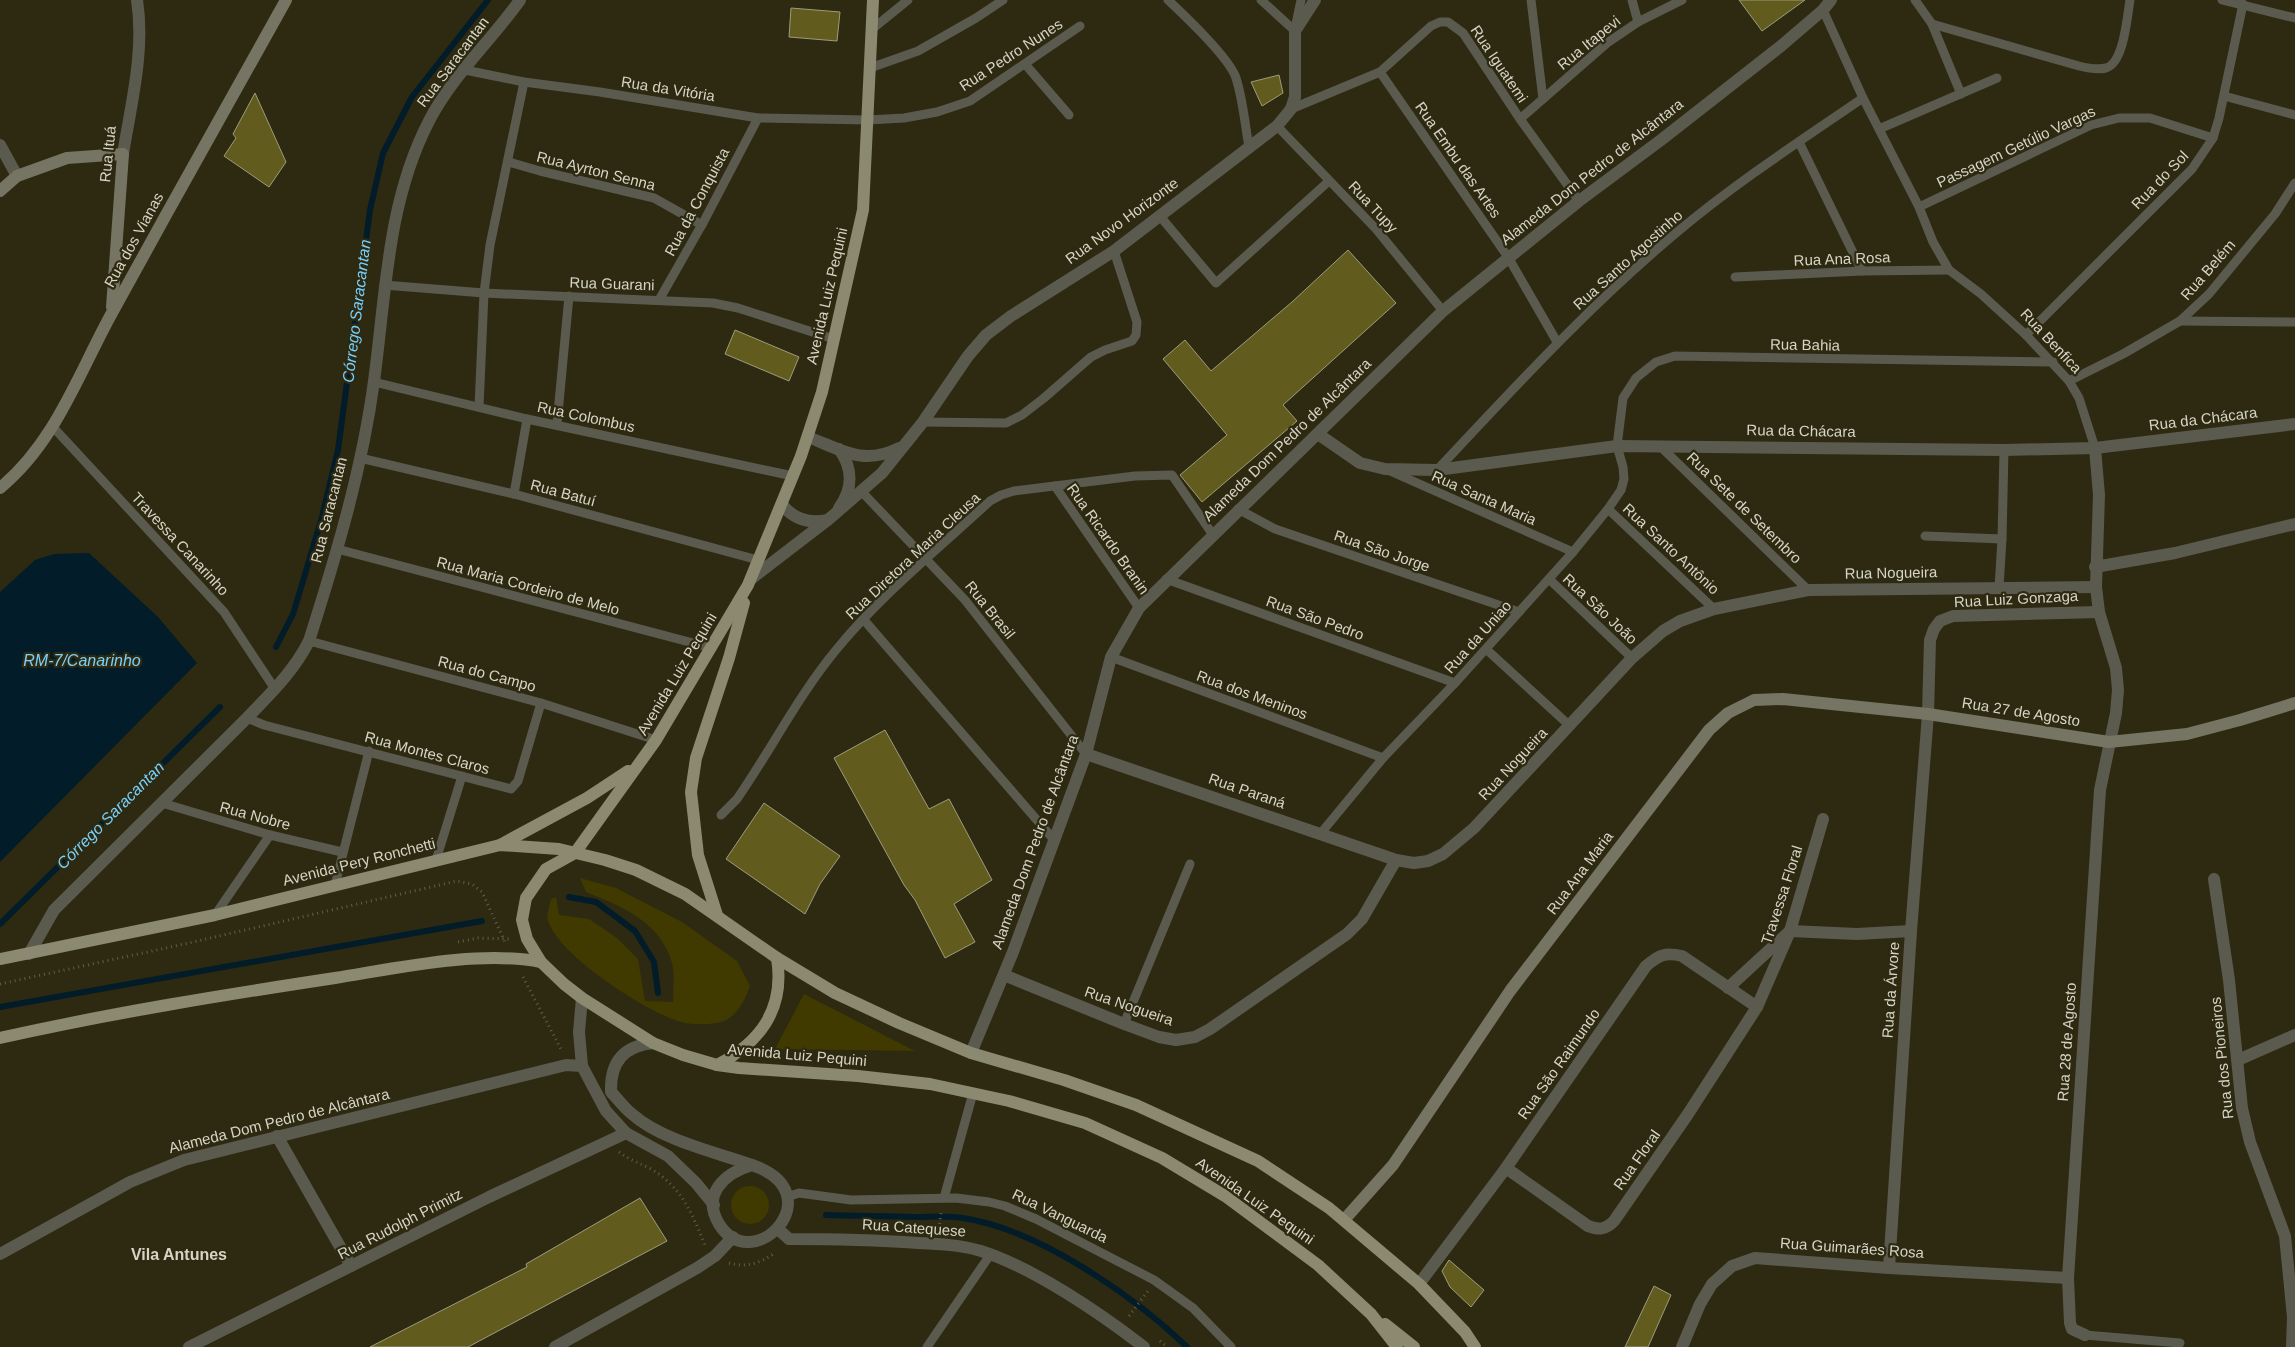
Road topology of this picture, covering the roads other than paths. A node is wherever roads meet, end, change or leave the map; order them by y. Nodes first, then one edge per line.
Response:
1 (137, 0) edge
2 (286, 0) edge
3 (520, 0) edge
4 (873, 0) edge
5 (908, 0) edge
6 (1003, 0) edge
7 (1168, 0) edge
8 (1261, 0) edge
9 (1301, 0) edge
10 (1315, 0) edge
11 (1531, 0) edge
12 (1632, 0) edge
13 (1682, 0) edge
14 (1831, 0) edge
15 (1915, 0) edge
16 (2130, 0) edge
17 (2222, 0) edge
18 (2242, 4) junction
19 (2254, 4) edge
20 (1823, 10) junction
21 (2295, 18) edge
22 (1638, 22) junction
23 (1932, 24) junction
24 (1080, 26) dead end
25 (872, 30) junction
26 (1295, 31) junction
27 (1025, 64) junction
28 (870, 68) junction
29 (465, 70) junction
30 (1380, 72) junction
31 (1997, 78) dead end
32 (524, 82) junction
33 (1961, 94) junction
34 (2224, 96) junction
35 (1863, 98) junction
36 (1543, 100) junction
37 (1291, 109) junction
38 (1069, 115) dead end
39 (2295, 115) edge
40 (758, 118) junction
41 (1520, 119) junction
42 (868, 120) junction
43 (1277, 126) junction
44 (1879, 129) junction
45 (2213, 138) junction
46 (1799, 142) junction
47 (0, 145) edge
48 (1249, 147) junction
49 (123, 154) junction
50 (509, 162) junction
51 (17, 176) junction
52 (1329, 180) junction
53 (2295, 183) edge
54 (0, 191) edge
55 (1579, 201) junction
56 (1919, 207) junction
57 (1159, 216) junction
58 (702, 225) junction
59 (1114, 251) junction
60 (1508, 257) junction
61 (1949, 270) junction
62 (1862, 271) junction
63 (1735, 277) dead end
64 (384, 285) junction
65 (484, 293) junction
66 (569, 296) junction
67 (659, 300) junction
68 (1443, 311) junction
69 (112, 312) junction
70 (2180, 321) junction
71 (2295, 322) edge
72 (2026, 335) junction
73 (834, 339) junction
74 (1557, 342) junction
75 (2053, 362) junction
76 (2069, 381) junction
77 (374, 382) junction
78 (479, 407) junction
79 (527, 419) junction
80 (923, 422) junction
81 (557, 424) junction
82 (2295, 424) edge
83 (53, 427) junction
84 (1318, 434) junction
85 (808, 437) junction
86 (1617, 446) junction
87 (1660, 446) junction
88 (901, 447) junction
89 (2095, 448) junction
90 (839, 449) junction
91 (2004, 450) junction
92 (360, 458) junction
93 (1385, 469) junction
94 (1437, 470) junction
95 (793, 476) junction
96 (1055, 486) junction
97 (0, 488) edge
98 (862, 492) junction
99 (514, 494) junction
100 (782, 505) junction
101 (1238, 509) junction
102 (1608, 509) junction
103 (829, 519) junction
104 (2295, 524) edge
105 (1213, 535) junction
106 (1925, 536) dead end
107 (2002, 539) junction
108 (337, 549) junction
109 (1573, 552) junction
110 (758, 560) junction
111 (926, 560) junction
112 (2096, 567) junction
113 (1166, 579) junction
114 (1549, 579) junction
115 (750, 582) junction
116 (2096, 587) junction
117 (1999, 588) junction
118 (1808, 590) junction
119 (1139, 608) junction
120 (1714, 609) junction
121 (1520, 612) junction
122 (2099, 612) junction
123 (864, 620) junction
124 (309, 641) junction
125 (712, 648) junction
126 (1486, 649) junction
127 (1111, 657) junction
128 (1632, 658) junction
129 (1455, 683) junction
130 (275, 689) junction
131 (541, 703) junction
132 (2295, 703) edge
133 (1928, 714) junction
134 (247, 718) junction
135 (1570, 726) junction
136 (656, 740) junction
137 (2109, 742) junction
138 (369, 751) junction
139 (1086, 754) junction
140 (1383, 758) junction
141 (642, 761) junction
142 (462, 776) junction
143 (162, 803) junction
144 (721, 815) dead end
145 (1823, 819) dead end
146 (1320, 833) junction
147 (270, 835) junction
148 (1055, 841) junction
149 (500, 845) junction
150 (342, 852) junction
151 (575, 853) junction
152 (436, 860) junction
153 (1396, 860) junction
154 (1190, 864) dead end
155 (2214, 879) dead end
156 (335, 885) junction
157 (717, 914) junction
158 (215, 915) junction
159 (1790, 931) junction
160 (1911, 931) junction
161 (29, 954) junction
162 (776, 958) junction
163 (0, 959) edge
164 (541, 962) junction
165 (1004, 975) junction
166 (1728, 988) junction
167 (582, 998) junction
168 (1757, 1007) junction
169 (1124, 1024) junction
170 (2295, 1035) edge
171 (0, 1038) edge
172 (653, 1043) junction
173 (971, 1052) junction
174 (2238, 1060) junction
175 (717, 1065) junction
176 (582, 1066) junction
177 (973, 1093) junction
178 (626, 1133) junction
179 (277, 1136) junction
180 (752, 1165) junction
181 (1506, 1168) junction
182 (787, 1194) junction
183 (943, 1202) junction
184 (714, 1205) junction
185 (1344, 1220) junction
186 (778, 1229) junction
187 (2290, 1234) edge
188 (733, 1237) junction
189 (0, 1254) edge
190 (990, 1255) junction
191 (351, 1266) junction
192 (1889, 1268) junction
193 (2068, 1278) junction
194 (1419, 1284) junction
195 (1371, 1314) junction
196 (2085, 1335) joint
197 (2180, 1343) dead end
198 (189, 1347) edge
199 (555, 1347) edge
200 (927, 1347) edge
201 (1144, 1347) edge
202 (1231, 1347) edge
203 (1397, 1347) edge
204 (1414, 1347) edge
205 (1475, 1347) edge
206 (1682, 1347) edge
207 (2292, 1347) edge

1 - 49 street, Rua Ituá
2 - 69 street, Rua dos Vianas
3 - 29 street, Rua Saracantan
4 - 25 main road, Avenida Luiz Pequini
5 - 25 lane
6 - 28 lane
7 - 48 lane
8 - 26 lane
9 - 26 lane
10 - 26 street
11 - 36 lane
12 - 22 lane
13 - 22 lane, Rua Itapevi
14 - 20 street, Alameda Dom Pedro de Alcântara
15 - 23 lane
16 - 23 lane
17 - 18 lane
18 - 19 lane
18 - 34 lane, Rua do Sol
19 - 21 lane
20 - 35 lane, Rua Benfica
20 - 55 street, Alameda Dom Pedro de Alcântara
22 - 36 lane, Rua Itapevi
23 - 33 lane
24 - 27 lane, Rua Pedro Nunes
25 - 28 main road, Avenida Luiz Pequini
26 - 37 street, Rua Novo Horizonte
27 - 38 lane
27 - 42 lane, Rua Pedro Nunes
28 - 42 main road, Avenida Luiz Pequini
29 - 32 lane, Rua da Vitória
29 - 64 street, Rua Saracantan
30 - 37 lane, Rua Iguatemi
30 - 41 lane, Rua Iguatemi
30 - 60 lane, Rua Embu das Artes
31 - 33 lane
32 - 40 lane, Rua da Vitória
32 - 50 lane
33 - 44 lane
34 - 39 lane
34 - 45 lane, Rua do Sol
35 - 44 lane, Rua Benfica
35 - 46 lane, Rua Santo Agostinho
36 - 41 lane, Rua Itapevi
37 - 43 street, Rua Novo Horizonte
40 - 42 lane, Rua da Vitória
40 - 58 lane, Rua da Conquista
41 - 55 lane, Rua Iguatemi
42 - 73 main road, Avenida Luiz Pequini
43 - 48 street, Rua Novo Horizonte
43 - 52 lane, Rua Tupy
44 - 56 lane, Rua Benfica
45 - 56 lane, Passagem Getúlio Vargas
45 - 72 lane, Rua do Sol
46 - 62 lane
46 - 74 lane, Rua Santo Agostinho
47 - 51 street
48 - 57 street, Rua Novo Horizonte
49 - 51 street
49 - 69 street, Rua Ituá
50 - 58 lane, Rua Ayrton Senna
50 - 65 lane
51 - 54 street
52 - 57 lane
52 - 68 lane, Rua Tupy
53 - 70 lane, Rua Belém
55 - 60 street, Alameda Dom Pedro de Alcântara
56 - 61 lane, Rua Benfica
57 - 59 street, Rua Novo Horizonte
58 - 67 lane, Rua da Conquista
59 - 80 street, Rua Novo Horizonte
59 - 80 lane
60 - 68 street, Alameda Dom Pedro de Alcântara
60 - 74 lane, Rua Embu das Artes
61 - 62 lane, Rua Ana Rosa
61 - 72 lane, Rua Benfica
62 - 63 lane, Rua Ana Rosa
64 - 65 lane, Rua Guarani
64 - 77 street, Rua Saracantan
65 - 66 lane, Rua Guarani
65 - 78 lane
66 - 67 lane, Rua Guarani
66 - 81 lane
67 - 73 lane, Rua Guarani
68 - 84 street, Alameda Dom Pedro de Alcântara
69 - 83 street, Rua dos Vianas
70 - 71 lane
70 - 76 lane, Rua Belém
72 - 75 lane, Rua Benfica
73 - 85 main road, Avenida Luiz Pequini
74 - 94 lane, Rua Santo Agostinho
75 - 76 lane, Rua Benfica
75 - 86 lane, Rua Bahia
76 - 89 lane, Rua Benfica
77 - 78 lane, Rua Colombus
77 - 92 street, Rua Saracantan
78 - 79 lane, Rua Colombus
79 - 81 lane, Rua Colombus
79 - 99 lane
80 - 88 street, Rua Novo Horizonte
81 - 95 lane, Rua Colombus
82 - 89 street, Rua da Chácara
83 - 97 street, Rua dos Vianas
83 - 130 lane, Travessa Canarinho
84 - 93 street, Rua da Chácara
84 - 101 street, Alameda Dom Pedro de Alcântara
85 - 90 street, Rua Novo Horizonte
85 - 95 main road, Avenida Luiz Pequini
86 - 87 street, Rua da Chácara
86 - 94 street, Rua da Chácara
86 - 102 lane, Rua da Uniao
87 - 91 street, Rua da Chácara
87 - 118 lane, Rua Sete de Setembro
88 - 90 street, Rua Novo Horizonte
88 - 98 street, Rua Novo Horizonte
89 - 91 street, Rua da Chácara
89 - 112 street, Rua Benfica
90 - 103 street
91 - 107 lane
92 - 99 lane, Rua Batuí
92 - 108 street, Rua Saracantan
93 - 94 street, Rua da Chácara
93 - 109 lane, Rua Santa Maria
95 - 100 main road, Avenida Luiz Pequini
96 - 105 lane, Rua Diretora Maria Cleusa
96 - 111 lane, Rua Diretora Maria Cleusa
96 - 119 lane, Rua Ricardo Branin
98 - 103 street, Rua Novo Horizonte
98 - 111 lane, Rua Brasil
99 - 110 lane, Rua Batuí
100 - 103 street
100 - 110 main road, Avenida Luiz Pequini
101 - 105 street, Alameda Dom Pedro de Alcântara
101 - 121 lane, Rua São Jorge
102 - 109 lane, Rua da Uniao
102 - 120 lane, Rua Santo Antônio
103 - 115 street, Rua Novo Horizonte
104 - 112 street
105 - 113 street, Alameda Dom Pedro de Alcântara
106 - 107 lane
107 - 117 lane
108 - 124 street, Rua Saracantan
108 - 125 lane, Rua Maria Cordeiro de Melo
109 - 114 lane, Rua da Uniao
110 - 115 main road, Avenida Luiz Pequini
111 - 123 lane, Rua Diretora Maria Cleusa
111 - 139 lane, Rua Brasil
112 - 116 street, Rua Benfica
113 - 119 street, Alameda Dom Pedro de Alcântara
113 - 129 lane, Rua São Pedro
114 - 121 lane, Rua da Uniao
114 - 128 lane, Rua São João
115 - 125 main road, Avenida Luiz Pequini
115 - 157 main road, Avenida Luiz Pequini
116 - 117 street, Rua Nogueira
116 - 122 street, Rua Benfica
117 - 118 street, Rua Nogueira
118 - 120 street, Rua Nogueira
119 - 127 street, Alameda Dom Pedro de Alcântara
120 - 128 street, Rua Nogueira
121 - 126 lane, Rua da Uniao
122 - 133 street, Rua Luiz Gonzaga
122 - 137 street, Rua Benfica
123 - 144 lane, Rua Diretora Maria Cleusa
123 - 148 lane
124 - 130 street, Rua Saracantan
124 - 131 lane, Rua do Campo
125 - 136 main road, Avenida Luiz Pequini
126 - 129 lane, Rua da Uniao
126 - 135 lane
127 - 139 street, Alameda Dom Pedro de Alcântara
127 - 140 lane, Rua dos Meninos
128 - 135 street, Rua Nogueira
129 - 140 lane, Rua da Uniao
130 - 134 street, Rua Saracantan
131 - 136 lane, Rua do Campo
131 - 142 lane, Rua Montes Claros
132 - 137 street, Rua 27 de Agosto
133 - 137 street, Rua 27 de Agosto
133 - 160 street, Rua da Árvore
133 - 185 street, Rua Ana Maria
134 - 138 lane, Rua Montes Claros
134 - 143 street, Rua Saracantan
135 - 153 street, Rua Nogueira
136 - 141 main road, Avenida Luiz Pequini
137 - 193 street, Rua 28 de Agosto
138 - 142 lane, Rua Montes Claros
138 - 150 lane
139 - 146 street, Rua Paraná
139 - 148 street, Alameda Dom Pedro de Alcântara
140 - 146 lane, Rua da Uniao
141 - 149 main road
141 - 151 main road, Avenida Luiz Pequini
142 - 152 lane
143 - 147 lane, Rua Nobre
143 - 161 street, Rua Saracantan
145 - 159 street, Travessa Floral
146 - 153 street, Rua Paraná
147 - 150 lane, Rua Nobre
147 - 158 lane
148 - 165 street, Alameda Dom Pedro de Alcântara
149 - 151 main road, Avenida Pery Ronchetti
149 - 152 main road, Avenida Pery Ronchetti
150 - 156 lane
151 - 157 main road, Avenida Pery Ronchetti
151 - 164 main road, Avenida Luiz Pequini
152 - 156 main road, Avenida Pery Ronchetti
153 - 169 street, Rua Nogueira
154 - 169 lane
155 - 174 street, Rua dos Pioneiros
156 - 158 main road, Avenida Pery Ronchetti
157 - 162 main road, Avenida Luiz Pequini
158 - 161 main road, Avenida Pery Ronchetti
159 - 160 street
159 - 166 street
159 - 168 street, Travessa Floral
160 - 192 street, Rua da Árvore
161 - 163 main road, Avenida Pery Ronchetti
162 - 173 main road, Avenida Luiz Pequini
162 - 175 main road
164 - 167 main road, Avenida Luiz Pequini
164 - 171 main road
165 - 169 street, Rua Nogueira
165 - 173 street, Alameda Dom Pedro de Alcântara
166 - 168 street, Rua São Raimundo
166 - 181 street, Rua São Raimundo
167 - 172 main road, Avenida Luiz Pequini
167 - 176 street
168 - 181 street, Rua Floral
170 - 174 street
172 - 175 main road, Avenida Luiz Pequini
172 - 180 street
173 - 185 main road, Avenida Luiz Pequini
174 - 187 street, Rua dos Pioneiros
175 - 177 main road, Avenida Luiz Pequini
176 - 178 street
176 - 179 street, Alameda Dom Pedro de Alcântara
177 - 183 lane
177 - 195 main road, Avenida Luiz Pequini
178 - 184 street
178 - 191 street, Rua Rudolph Primitz
179 - 189 street, Alameda Dom Pedro de Alcântara
179 - 191 street
180 - 182 street
180 - 184 street
181 - 194 street, Rua São Raimundo
182 - 183 lane, Rua Vanguarda
182 - 186 street
183 - 202 lane, Rua Vanguarda
184 - 188 street
185 - 194 main road, Avenida Luiz Pequini
186 - 188 street
186 - 190 street, Rua Catequese
187 - 207 street, Rua dos Pioneiros
188 - 199 street
190 - 200 lane
190 - 201 street, Rua Catequese
191 - 198 street, Rua Rudolph Primitz
192 - 193 street, Rua Guimarães Rosa
192 - 206 street, Rua Guimarães Rosa
193 - 196 street, Rua 28 de Agosto
194 - 205 main road, Avenida Luiz Pequini
195 - 203 main road, Avenida Luiz Pequini
195 - 204 main road
196 - 197 lane

